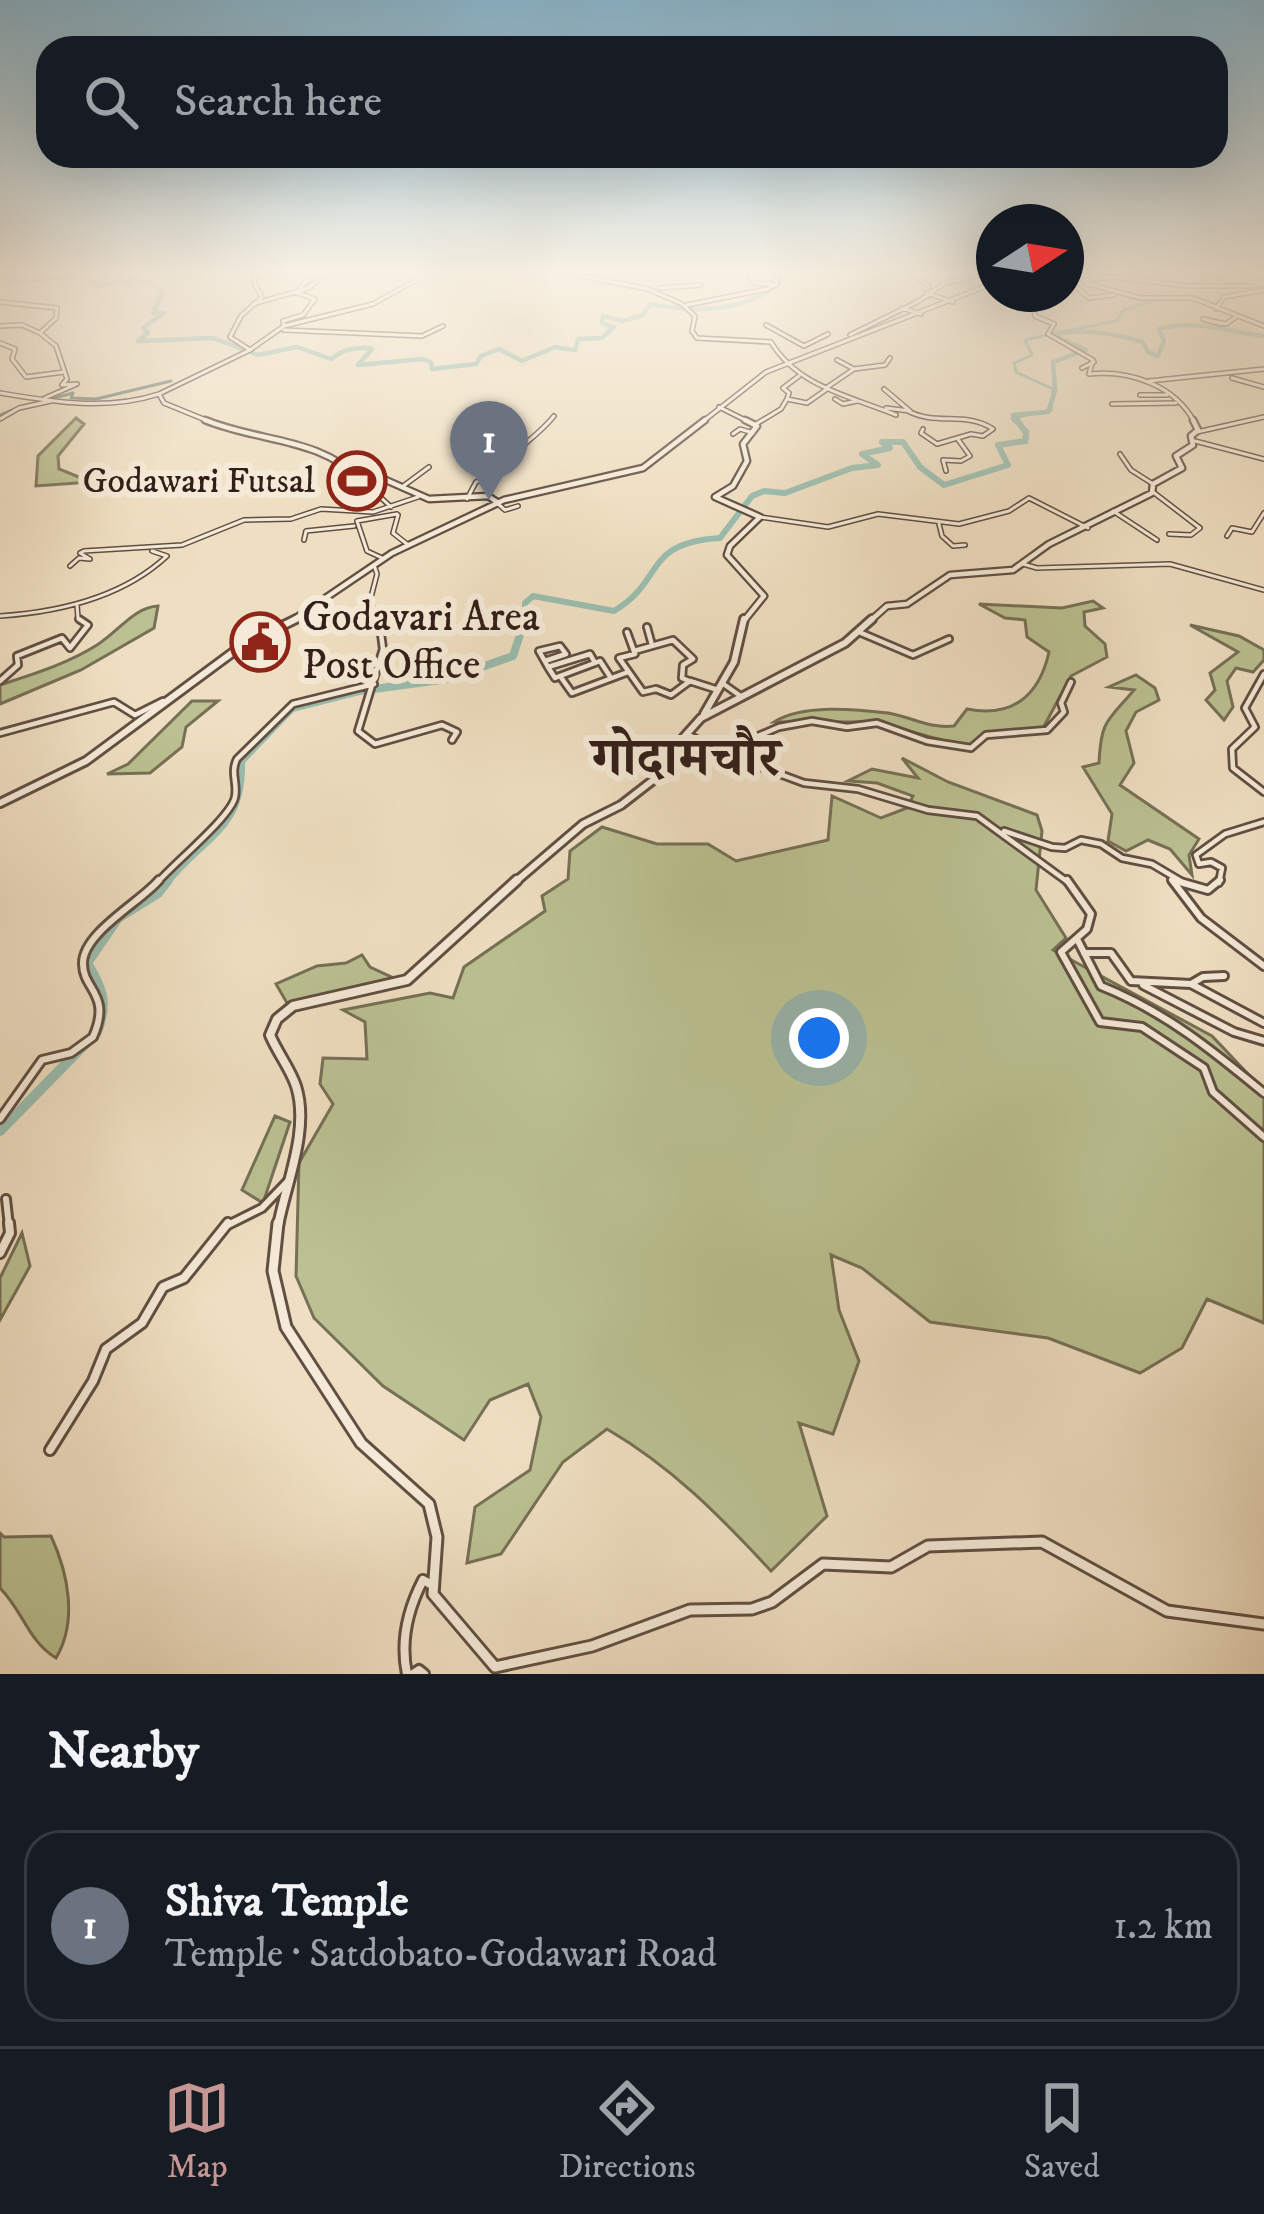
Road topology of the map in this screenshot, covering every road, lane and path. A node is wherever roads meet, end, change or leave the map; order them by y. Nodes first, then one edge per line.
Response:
1 (13, 348) edge
2 (57, 348) edge
3 (244, 348) edge
4 (252, 348) edge
5 (771, 348) edge
6 (815, 348) edge
7 (824, 348) edge
8 (1071, 348) edge
9 (818, 350) junction
10 (247, 351) junction
11 (890, 358) dead end
12 (837, 360) dead end
13 (1094, 362) junction
14 (788, 364) junction
15 (1082, 368) dead end
16 (1264, 369) edge
17 (852, 371) junction
18 (64, 372) junction
19 (800, 376) junction
20 (1232, 378) junction
21 (1149, 381) junction
22 (1264, 387) edge
23 (826, 388) junction
24 (884, 389) dead end
25 (0, 393) edge
26 (159, 394) junction
27 (1140, 395) dead end
28 (1166, 395) junction
29 (787, 399) junction
30 (835, 399) dead end
31 (48, 400) junction
32 (857, 401) junction
33 (1176, 403) junction
34 (1112, 404) dead end
35 (875, 406) junction
36 (719, 407) junction
37 (908, 411) junction
38 (896, 415) dead end
39 (554, 416) dead end
40 (1264, 417) edge
41 (0, 418) edge
42 (923, 429) dead end
43 (755, 430) junction
44 (1197, 431) junction
45 (733, 434) dead end
46 (957, 438) junction
47 (1195, 441) junction
48 (1120, 454) dead end
49 (1264, 459) edge
50 (429, 467) dead end
51 (946, 471) dead end
52 (364, 482) junction
53 (402, 487) junction
54 (1153, 488) junction
55 (418, 497) junction
56 (466, 499) junction
57 (497, 502) junction
58 (518, 506) dead end
59 (391, 508) junction
60 (1113, 511) junction
61 (1264, 513) edge
62 (398, 514) junction
63 (758, 517) junction
64 (939, 524) junction
65 (356, 526) junction
66 (1088, 528) junction
67 (1169, 534) dead end
68 (1227, 536) dead end
69 (304, 540) dead end
70 (1157, 540) dead end
71 (408, 545) junction
72 (964, 545) dead end
73 (143, 549) junction
74 (383, 558) junction
75 (1023, 564) junction
76 (374, 565) junction
77 (70, 566) dead end
78 (1264, 590) edge
79 (77, 604) junction
80 (0, 616) edge
81 (647, 628) dead end
82 (627, 632) dead end
83 (859, 632) junction
84 (949, 639) dead end
85 (652, 646) junction
86 (634, 651) junction
87 (916, 654) junction
88 (929, 662) dead end
89 (596, 663) junction
90 (628, 672) junction
91 (1264, 674) edge
92 (560, 676) junction
93 (611, 678) junction
94 (0, 681) edge
95 (690, 681) junction
96 (1071, 682) dead end
97 (374, 685) junction
98 (720, 687) junction
99 (742, 697) junction
100 (169, 699) junction
101 (701, 718) junction
102 (0, 733) edge
103 (687, 734) junction
104 (452, 740) dead end
105 (720, 752) junction
106 (1264, 792) edge
107 (0, 803) edge
108 (1264, 822) edge
109 (998, 829) junction
110 (1172, 880) junction
111 (1077, 939) junction
112 (1084, 953) junction
113 (1264, 965) edge
114 (1224, 976) dead end
115 (1137, 982) junction
116 (1191, 984) junction
117 (1264, 1023) edge
118 (1264, 1041) edge
119 (1264, 1093) edge
120 (0, 1119) edge
121 (1264, 1137) edge
122 (287, 1181) junction
123 (6, 1199) dead end
124 (0, 1253) edge
125 (50, 1450) dead end
126 (434, 1586) junction
127 (1264, 1624) edge
128 (416, 1673) edge

1 - 18 street
2 - 18 street
3 - 10 street
4 - 10 street
5 - 14 street
6 - 9 street
7 - 9 street
8 - 13 street
9 - 14 street
10 - 26 street
11 - 17 street
12 - 17 street
13 - 15 street
13 - 21 street
14 - 19 street
14 - 36 street
16 - 20 street
17 - 23 street
18 - 31 street
19 - 23 street
19 - 29 street
20 - 21 street
20 - 22 street
21 - 28 street
23 - 29 street
23 - 32 street
24 - 37 street
25 - 31 street
26 - 31 street
26 - 52 street
27 - 28 street
28 - 33 street
29 - 43 street
30 - 32 street
31 - 41 street
32 - 35 street
33 - 34 street
33 - 44 street
35 - 37 street
35 - 38 street
36 - 43 street
36 - 57 street
37 - 46 street
39 - 56 street
40 - 44 street
42 - 46 street
43 - 45 street
43 - 63 street
44 - 47 street
46 - 51 street
47 - 49 street
47 - 54 street
48 - 54 street
50 - 53 street
52 - 53 street
52 - 59 street
53 - 55 street
54 - 60 street
54 - 67 street
55 - 56 street
55 - 59 street
56 - 57 street
57 - 58 street
57 - 71 street
59 - 62 street
59 - 73 street
60 - 66 street
60 - 70 street
61 - 68 street
62 - 65 street
62 - 71 street
63 - 64 street
63 - 98 street
64 - 66 street
64 - 72 street
65 - 69 street
65 - 74 street
66 - 75 street
71 - 74 street
73 - 77 street
73 - 79 street
74 - 76 street
75 - 78 street
75 - 83 street
76 - 97 street
76 - 100 street
79 - 80 street
79 - 94 street
81 - 85 street
82 - 86 street
83 - 87 street
83 - 99 street
84 - 87 street
85 - 86 street
85 - 95 street
86 - 90 street
87 - 88 street
89 - 92 street
89 - 92 street
89 - 93 street
90 - 93 street
90 - 95 street
91 - 106 street
92 - 93 street
95 - 98 street
96 - 105 street
97 - 104 street
97 - 120 street
98 - 99 street
98 - 101 street
99 - 101 street
100 - 102 street
100 - 107 street
101 - 103 street
103 - 105 street
103 - 122 street
105 - 109 street
108 - 110 street
109 - 110 street
109 - 111 street
110 - 113 street
111 - 112 street
111 - 121 street
112 - 115 street
112 - 119 street
114 - 116 street
115 - 116 street
115 - 118 street
116 - 117 street
122 - 125 street
122 - 126 street
123 - 124 street
126 - 127 street
126 - 128 street

